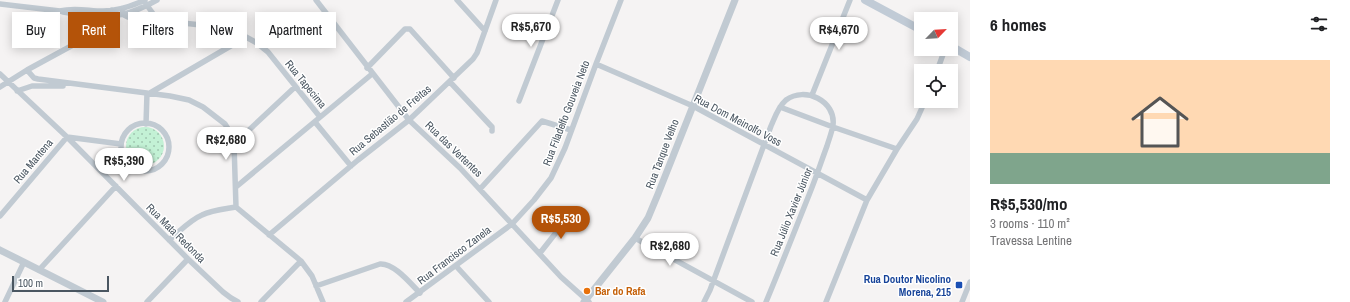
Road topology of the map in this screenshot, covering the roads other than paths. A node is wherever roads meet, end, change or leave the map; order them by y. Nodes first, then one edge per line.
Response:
1 (158, 0) edge
2 (316, 0) edge
3 (457, 0) edge
4 (496, 0) edge
5 (558, 0) edge
6 (622, 0) edge
7 (736, 0) edge
8 (850, 0) edge
9 (865, 0) edge
10 (145, 2) edge
11 (0, 4) edge
12 (112, 10) joint
13 (60, 11) junction
14 (104, 11) joint
15 (123, 12) junction
16 (152, 12) edge
17 (68, 13) edge
18 (120, 13) edge
19 (128, 17) edge
20 (914, 26) edge
21 (485, 31) junction
22 (247, 38) edge
23 (68, 48) edge
24 (227, 48) edge
25 (958, 50) edge
26 (970, 57) edge
27 (596, 64) junction
28 (367, 68) junction
29 (27, 70) junction
30 (0, 74) edge
31 (372, 74) junction
32 (34, 78) junction
33 (452, 80) junction
34 (7, 81) junction
35 (80, 85) junction
36 (32, 86) junction
37 (0, 87) edge
38 (295, 87) junction
39 (17, 91) junction
40 (149, 93) junction
41 (812, 96) junction
42 (519, 102) dead end
43 (693, 106) junction
44 (780, 107) junction
45 (922, 108) edge
46 (320, 117) junction
47 (409, 120) junction
48 (315, 122) junction
49 (146, 124) junction
50 (833, 128) junction
51 (571, 130) junction
52 (492, 131) dead end
53 (67, 137) junction
54 (121, 144) junction
55 (234, 144) junction
56 (765, 146) junction
57 (897, 149) junction
58 (351, 166) junction
59 (817, 174) junction
60 (116, 186) junction
61 (236, 186) junction
62 (480, 189) junction
63 (867, 200) junction
64 (236, 207) junction
65 (0, 216) edge
66 (569, 216) dead end
67 (512, 224) junction
68 (269, 235) junction
69 (635, 238) junction
70 (169, 240) junction
71 (0, 250) edge
72 (540, 253) junction
73 (188, 260) junction
74 (301, 261) junction
75 (24, 262) junction
76 (456, 266) junction
77 (39, 270) junction
78 (713, 281) junction
79 (970, 282) edge
80 (316, 286) junction
81 (420, 292) junction
82 (322, 300) edge
83 (586, 301) edge
84 (5, 302) edge
85 (103, 302) edge
86 (147, 302) edge
87 (238, 302) edge
88 (262, 302) edge
89 (316, 302) edge
90 (406, 302) edge
91 (489, 302) edge
92 (704, 302) edge
93 (752, 302) edge
94 (766, 302) edge
95 (826, 302) edge
96 (962, 302) edge

1 - 10 street
2 - 28 street, Rua das Vertentes
3 - 21 street
4 - 21 street, Rua Sebastião de Freitas
5 - 42 street
6 - 27 street, Rua Filadelfo Gouveia Neto
7 - 43 street, Rua Tanque Velho
8 - 41 street
9 - 20 main road
10 - 15 street
10 - 16 street, Rua Tapecima
11 - 13 street
12 - 14 street
12 - 15 street
13 - 14 street
13 - 17 street
15 - 18 street
15 - 19 street, Rua Tapecima
21 - 33 street, Rua Sebastião de Freitas
22 - 38 street, Rua Tapecima
23 - 29 street
24 - 40 street
25 - 26 main road
27 - 43 street, Rua Dom Meinolfo Voss
27 - 51 street, Rua Filadelfo Gouveia Neto
28 - 31 street, Rua das Vertentes
28 - 33 street
29 - 32 street
29 - 34 street
30 - 34 street, Rua Mata Redonda
31 - 46 street
31 - 47 street, Rua das Vertentes
32 - 35 street
32 - 36 street
33 - 47 street, Rua Sebastião de Freitas
33 - 52 street
34 - 37 street
34 - 39 street, Rua Mata Redonda
35 - 36 street
35 - 40 street
36 - 39 street
38 - 46 street, Rua Tapecima
38 - 55 street
39 - 53 street, Rua Mata Redonda
40 - 49 street
40 - 55 street
41 - 44 street
41 - 50 street
43 - 56 street, Rua Dom Meinolfo Voss
43 - 69 street, Rua Tanque Velho
44 - 50 street
44 - 56 street
45 - 57 street
46 - 48 street
47 - 58 street, Rua Sebastião de Freitas
47 - 62 street, Rua das Vertentes
48 - 58 street
48 - 61 street
49 - 54 street
49 - 54 street
50 - 57 street
50 - 59 street, Rua Júlio Xavier Júnior
51 - 62 street
51 - 67 street, Rua Filadelfo Gouveia Neto
53 - 54 street
53 - 60 street, Rua Mata Redonda
53 - 65 street, Rua Mantena
55 - 61 street
56 - 59 street, Rua Dom Meinolfo Voss
56 - 78 street
57 - 63 street
58 - 68 street, Rua Sebastião de Freitas
59 - 63 street, Rua Dom Meinolfo Voss
59 - 94 street, Rua Júlio Xavier Júnior
60 - 70 street, Rua Mata Redonda
60 - 77 street
61 - 64 street
62 - 67 street, Rua das Vertentes
63 - 95 street
64 - 68 street
64 - 70 street
66 - 72 street
67 - 72 street, Rua das Vertentes
67 - 76 street, Rua Francisco Zanela
68 - 74 street
69 - 78 street
69 - 83 street, Rua Tanque Velho
70 - 73 street, Rua Mata Redonda
71 - 75 street
72 - 83 street, Rua das Vertentes
73 - 86 street
73 - 87 street, Rua Mata Redonda
74 - 80 street
74 - 88 street
75 - 77 street
75 - 84 street
76 - 81 street, Rua Francisco Zanela
76 - 91 street
77 - 85 street
78 - 92 street
78 - 93 street
79 - 96 street
80 - 81 street
80 - 82 street
81 - 90 street, Rua Francisco Zanela
82 - 89 street

